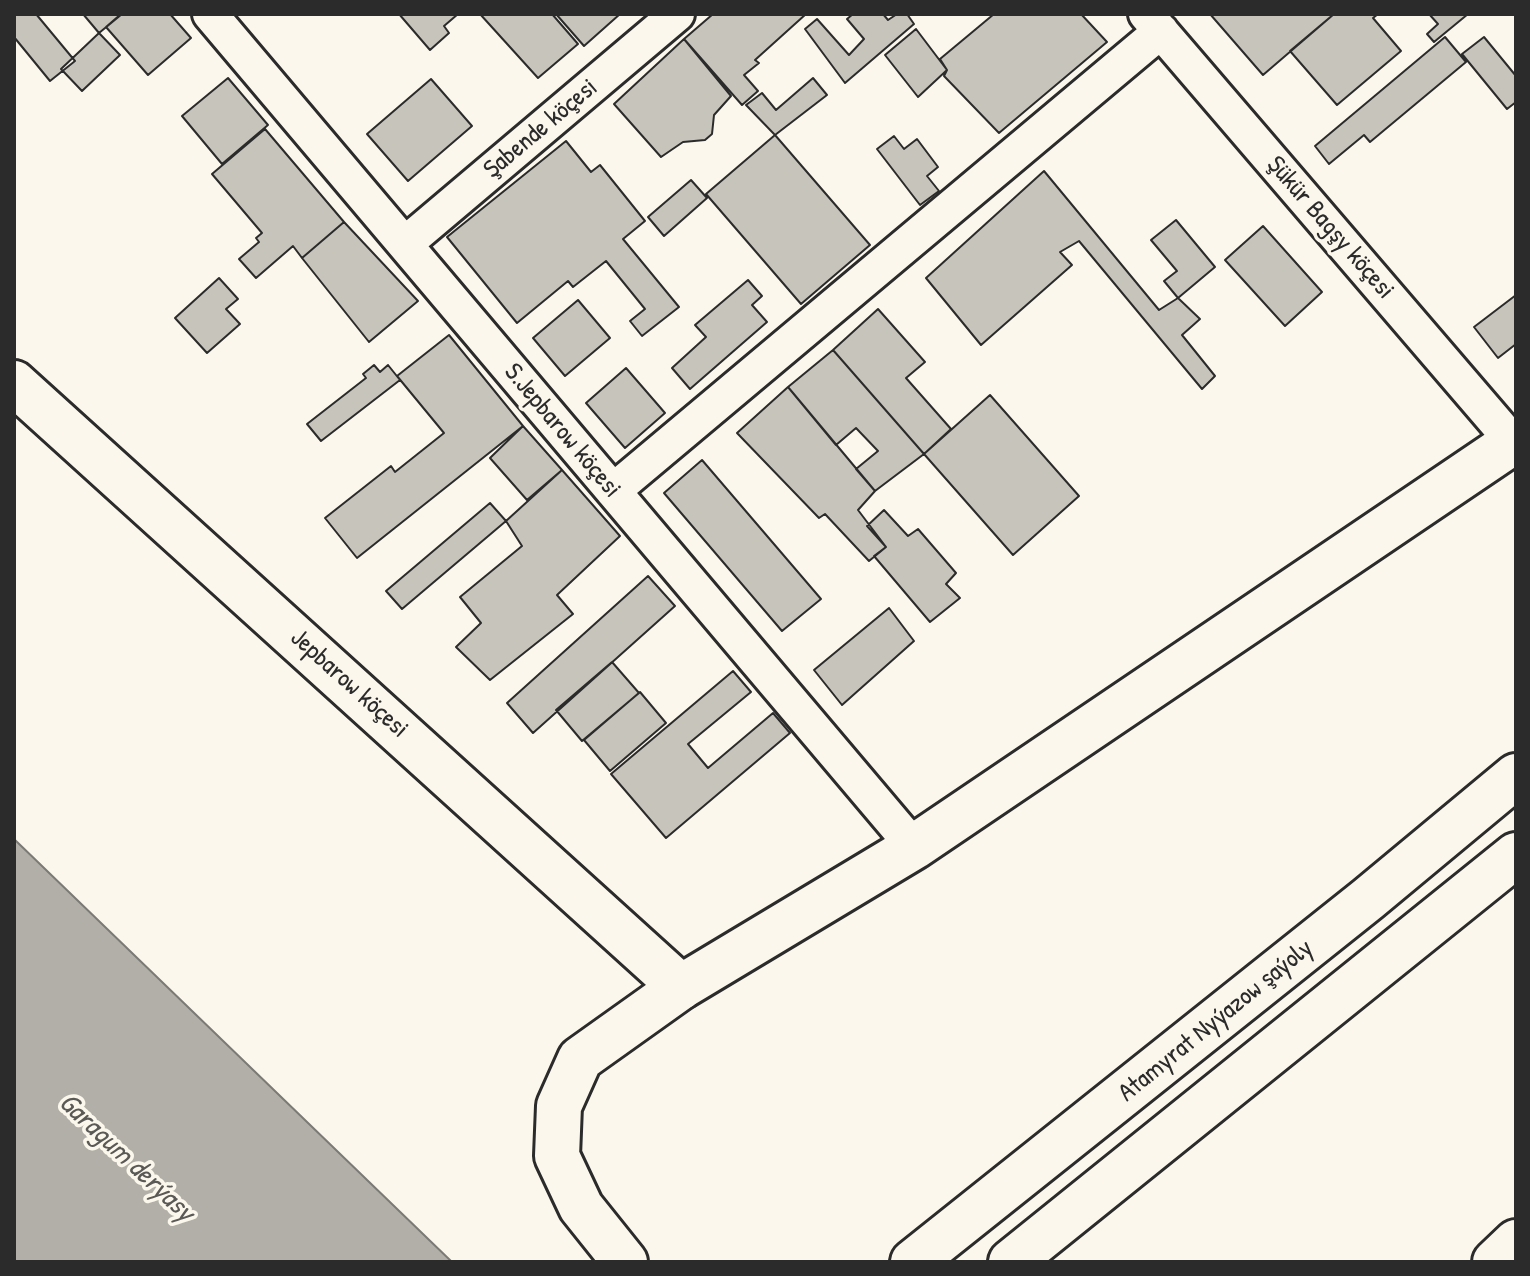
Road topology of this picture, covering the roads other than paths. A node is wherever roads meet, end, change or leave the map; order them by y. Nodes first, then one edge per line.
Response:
1 (210, 14) edge
2 (677, 14) edge
3 (1154, 22) edge
4 (405, 244) junction
5 (14, 383) edge
6 (1515, 441) edge
7 (613, 491) junction
8 (1516, 776) edge
9 (914, 847) junction
10 (1516, 855) edge
11 (681, 987) junction
12 (1516, 1242) edge
13 (625, 1262) edge
14 (913, 1262) edge
15 (1011, 1262) edge
16 (1495, 1262) edge

1 - 4 street, S.Jepbarow köçesi
2 - 4 street, Şabende köçesi
3 - 6 street, Şükür Bagşy köçesi
3 - 7 street
4 - 7 street, S.Jepbarow köçesi
5 - 11 main road, Jepbarow köçesi
6 - 9 main road
7 - 9 street, S.Jepbarow köçesi
8 - 14 main road, Atamyrat Nyýazow şaýoly
9 - 11 main road
10 - 15 main road
11 - 13 main road
12 - 16 main road

